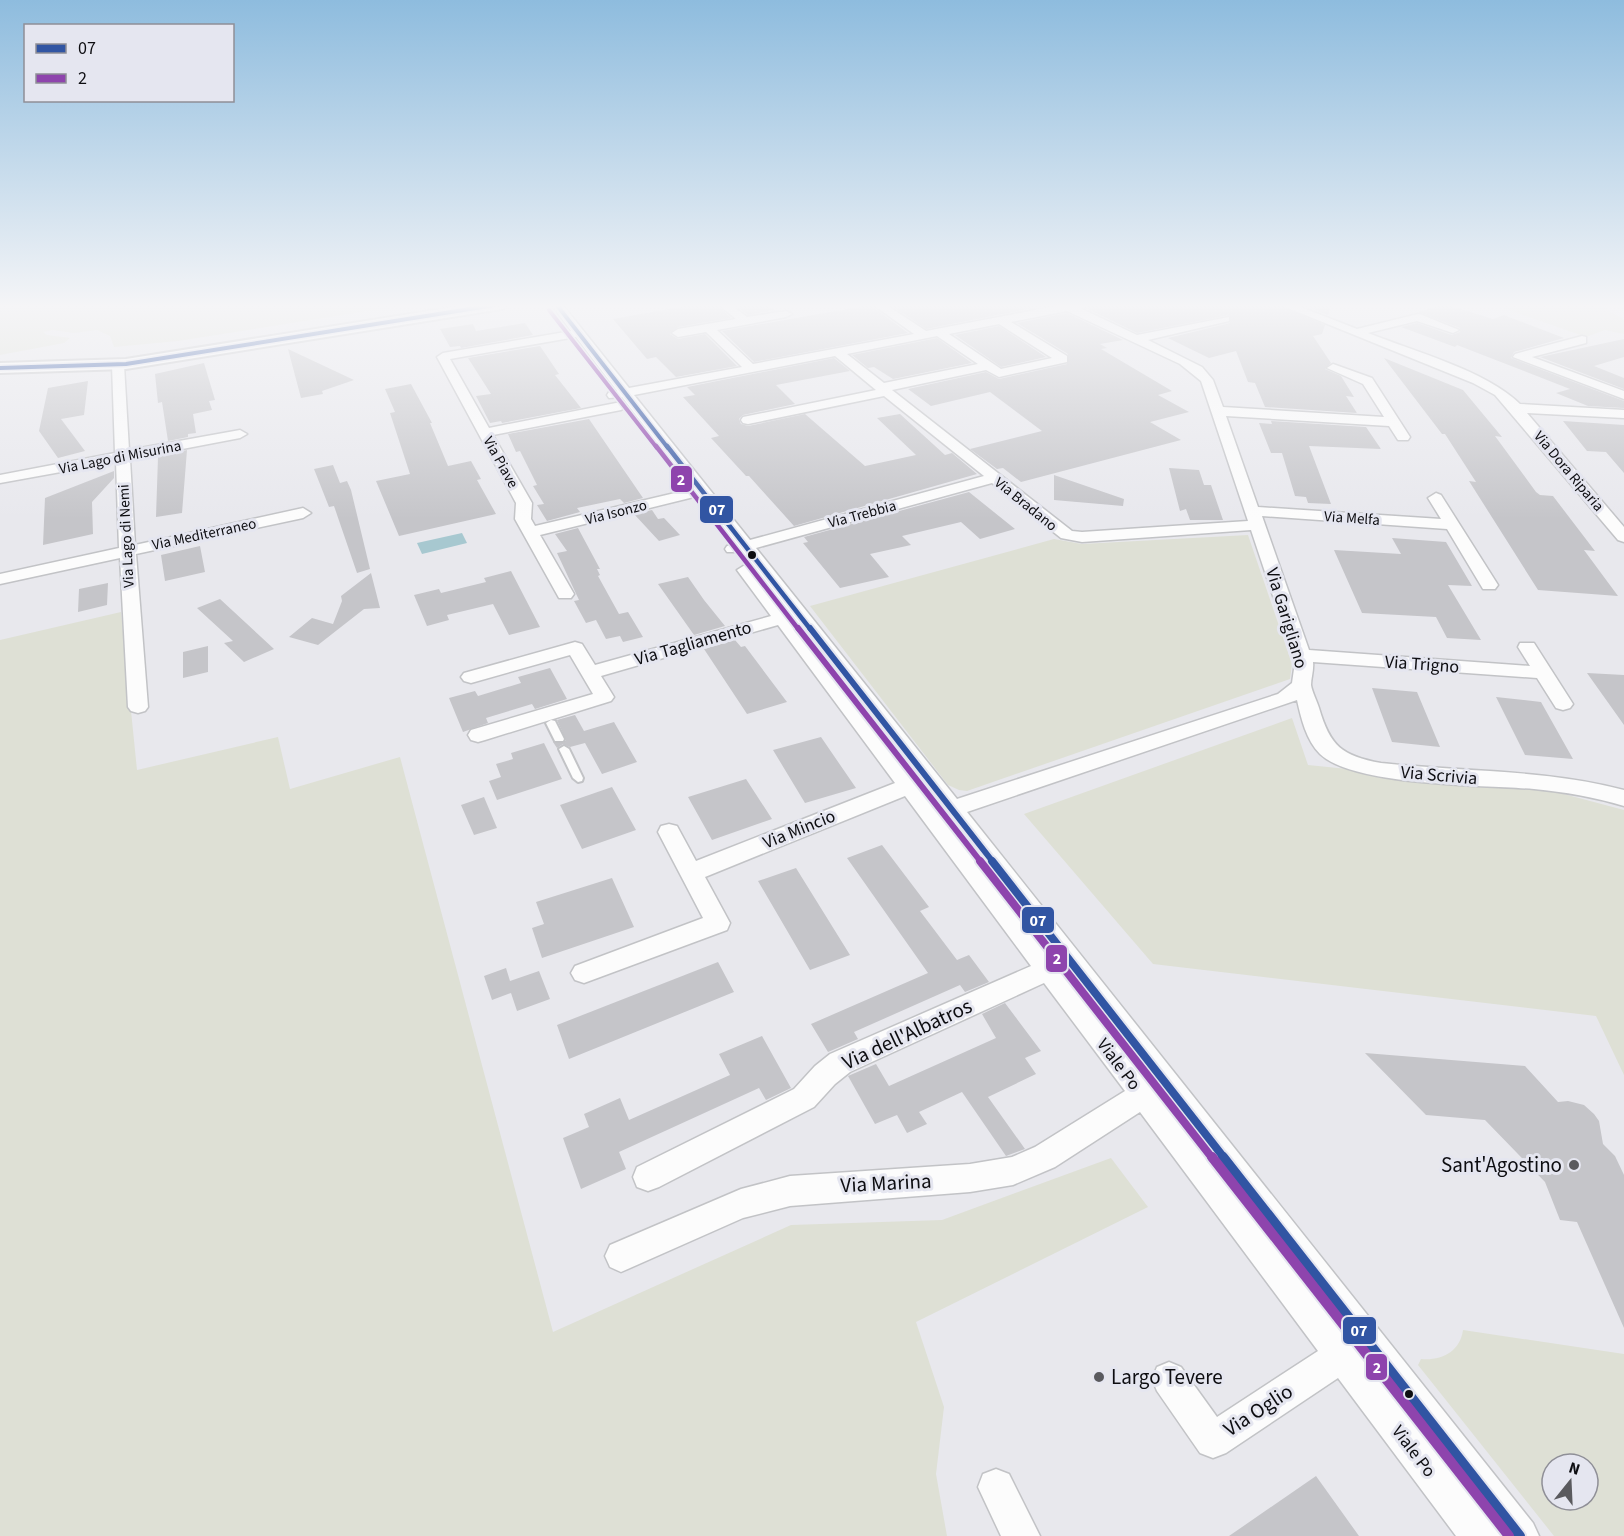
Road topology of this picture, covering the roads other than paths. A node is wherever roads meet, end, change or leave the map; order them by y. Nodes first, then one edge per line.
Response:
1 (118, 376) edge
2 (454, 376) edge
3 (603, 376) edge
4 (721, 376) edge
5 (866, 376) edge
6 (945, 376) edge
7 (1203, 376) edge
8 (1353, 376) edge
9 (1465, 376) edge
10 (1571, 376) edge
11 (883, 390) junction
12 (1624, 395) edge
13 (619, 398) junction
14 (1516, 408) junction
15 (1218, 411) junction
16 (1624, 414) edge
17 (748, 420) dead end
18 (1393, 422) junction
19 (485, 433) junction
20 (240, 434) dead end
21 (1403, 437) dead end
22 (122, 456) junction
23 (994, 478) junction
24 (0, 479) edge
25 (694, 493) junction
26 (1436, 498) dead end
27 (1602, 510) junction
28 (1624, 512) edge
29 (303, 513) dead end
30 (1255, 518) junction
31 (1453, 525) junction
32 (531, 532) junction
33 (1624, 537) edge
34 (737, 548) junction
35 (127, 551) junction
36 (0, 579) edge
37 (1489, 585) dead end
38 (565, 594) dead end
39 (789, 616) junction
40 (1527, 647) dead end
41 (1301, 655) junction
42 (590, 673) junction
43 (1543, 673) junction
44 (471, 677) dead end
45 (1302, 685) junction
46 (1563, 704) dead end
47 (138, 707) dead end
48 (550, 723) dead end
49 (477, 735) dead end
50 (578, 778) dead end
51 (908, 786) junction
52 (1624, 798) edge
53 (940, 813) junction
54 (669, 832) dead end
55 (690, 873) junction
56 (1048, 970) junction
57 (584, 973) dead end
58 (1143, 1095) junction
59 (648, 1177) dead end
60 (621, 1256) dead end
61 (1354, 1348) junction
62 (1169, 1379) dead end
63 (996, 1487) dead end
64 (1022, 1536) edge
65 (1479, 1536) edge
66 (1520, 1536) edge

1 - 22 street, Via Lago di Nemi
2 - 19 street, Via Piave
3 - 13 street, Viale Po
4 - 13 street
5 - 11 street, Via Bradano
6 - 11 street
7 - 15 street, Via Garigliano
8 - 18 street
9 - 14 street, Via Dora Riparia
10 - 12 street
11 - 17 street
11 - 23 street, Via Bradano
13 - 19 street
13 - 25 street, Viale Po
14 - 16 street
14 - 27 street, Via Dora Riparia
15 - 18 street
15 - 30 street, Via Garigliano
18 - 21 street
19 - 32 street, Via Piave
20 - 22 street, Via Lago di Misurina
22 - 24 street, Via Lago di Misurina
22 - 35 street, Via Lago di Nemi
23 - 30 street, Via Bradano
23 - 34 street, Via Trebbia
25 - 32 street, Via Isonzo
25 - 34 street, Viale Po
26 - 31 street
27 - 28 street
27 - 33 street, Via Dora Riparia
29 - 35 street, Via Mediterraneo
30 - 31 street, Via Melfa
30 - 41 street, Via Garigliano
31 - 37 street
32 - 38 street, Via Piave
34 - 39 street, Viale Po
35 - 36 street, Via Mediterraneo
35 - 47 street, Via Lago di Nemi
39 - 42 street, Via Tagliamento
39 - 51 street, Viale Po
39 - 53 street, Viale Po
40 - 43 street
41 - 43 street, Via Trigno
41 - 45 street, Via Garigliano
42 - 44 street
42 - 49 street
43 - 46 street
45 - 52 street, Via Scrivia
45 - 53 street, Via Garigliano
48 - 50 lane
51 - 53 street, Viale Po
51 - 55 street, Via Mincio
53 - 56 street, Viale Po
53 - 61 street, Viale Po
54 - 55 street
55 - 57 street
56 - 58 street, Viale Po
56 - 59 street, Via dell'Albatros
58 - 60 street, Via Marina
58 - 61 street, Viale Po
61 - 62 street, Via Oglio
61 - 65 street, Viale Po
61 - 66 street, Viale Po
63 - 64 street

